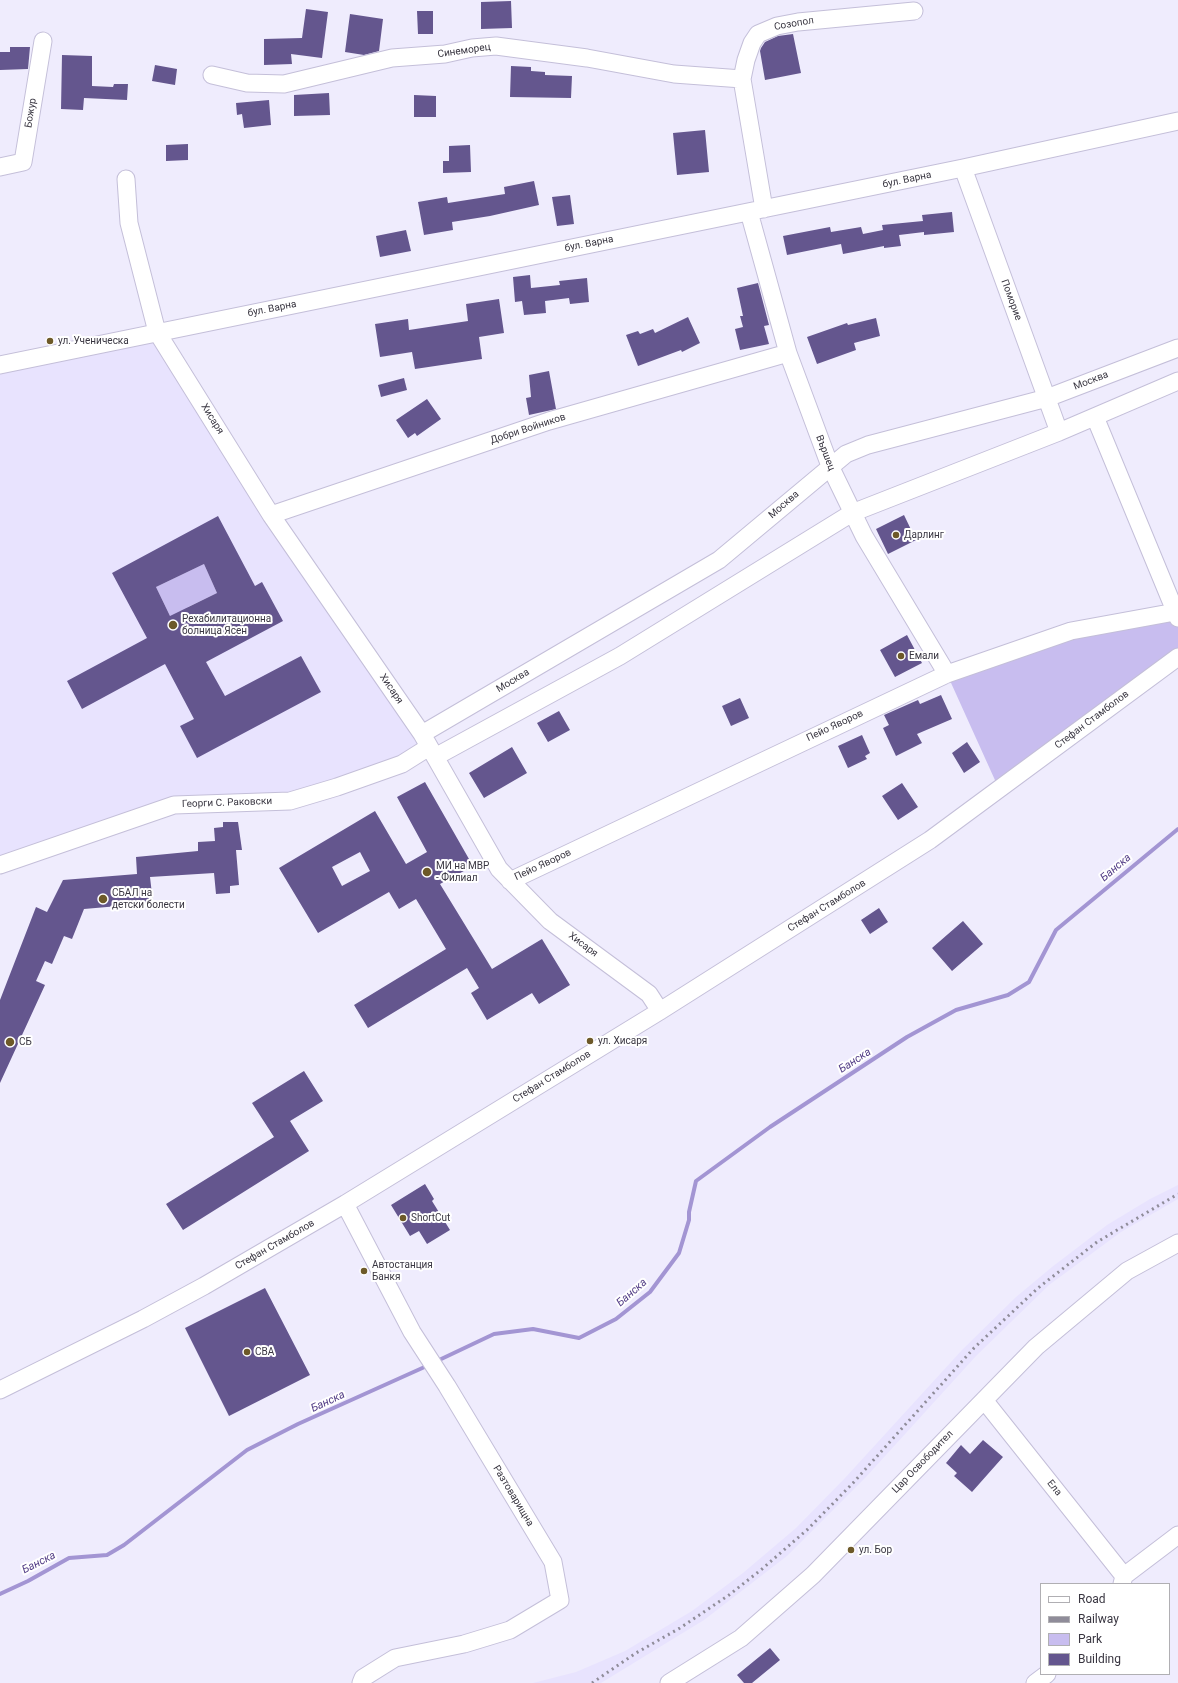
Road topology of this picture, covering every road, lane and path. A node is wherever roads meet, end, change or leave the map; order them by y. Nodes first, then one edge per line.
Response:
1 (914, 11) dead end
2 (42, 41) dead end
3 (212, 75) dead end
4 (742, 79) junction
5 (1178, 121) edge
6 (0, 167) edge
7 (963, 168) junction
8 (126, 179) dead end
9 (756, 211) junction
10 (158, 332) junction
11 (1178, 348) edge
12 (788, 353) junction
13 (0, 365) edge
14 (1178, 381) edge
15 (1047, 398) junction
16 (1095, 417) junction
17 (1059, 432) junction
18 (830, 466) junction
19 (852, 513) junction
20 (271, 515) junction
21 (1176, 615) edge
22 (1178, 656) edge
23 (947, 674) junction
24 (429, 746) junction
25 (0, 865) edge
26 (510, 881) junction
27 (660, 1011) junction
28 (345, 1204) junction
29 (1178, 1243) edge
30 (0, 1390) edge
31 (984, 1400) junction
32 (1178, 1536) edge
33 (1123, 1580) edge
34 (1046, 1675) edge
35 (361, 1683) edge
36 (669, 1683) edge
37 (1035, 1683) edge

1 - 4 street, Созопол
2 - 6 street, Божур
3 - 4 street, Синеморец
4 - 9 street, Созопол
5 - 7 street, бул. Варна
7 - 9 street, бул. Варна
7 - 15 street, Поморие
8 - 10 street, Хисаря
9 - 10 street, бул. Варна
9 - 12 street, Вършец
10 - 13 street, бул. Варна
10 - 20 street, Хисаря
11 - 15 street, Москва
12 - 18 street, Вършец
12 - 20 street, Добри Войников
14 - 16 street
15 - 17 street, Поморие
15 - 18 street, Москва
16 - 17 street
16 - 21 street
17 - 19 street
18 - 19 street, Вършец
18 - 24 street, Москва
19 - 23 street, Вършец
19 - 24 street
20 - 24 street, Хисаря
21 - 23 street, Пейо Яворов
22 - 27 street, Стефан Стамболов
23 - 26 street, Пейо Яворов
24 - 25 street, Георги С. Раковски
24 - 26 street, Хисаря
26 - 27 street, Хисаря
27 - 28 street, Стефан Стамболов
28 - 30 street, Стефан Стамболов
28 - 35 street, Разтоварищна
29 - 31 street, Цар Освободител
31 - 33 street, Ела
31 - 36 street, Цар Освободител
32 - 33 street
34 - 37 street

